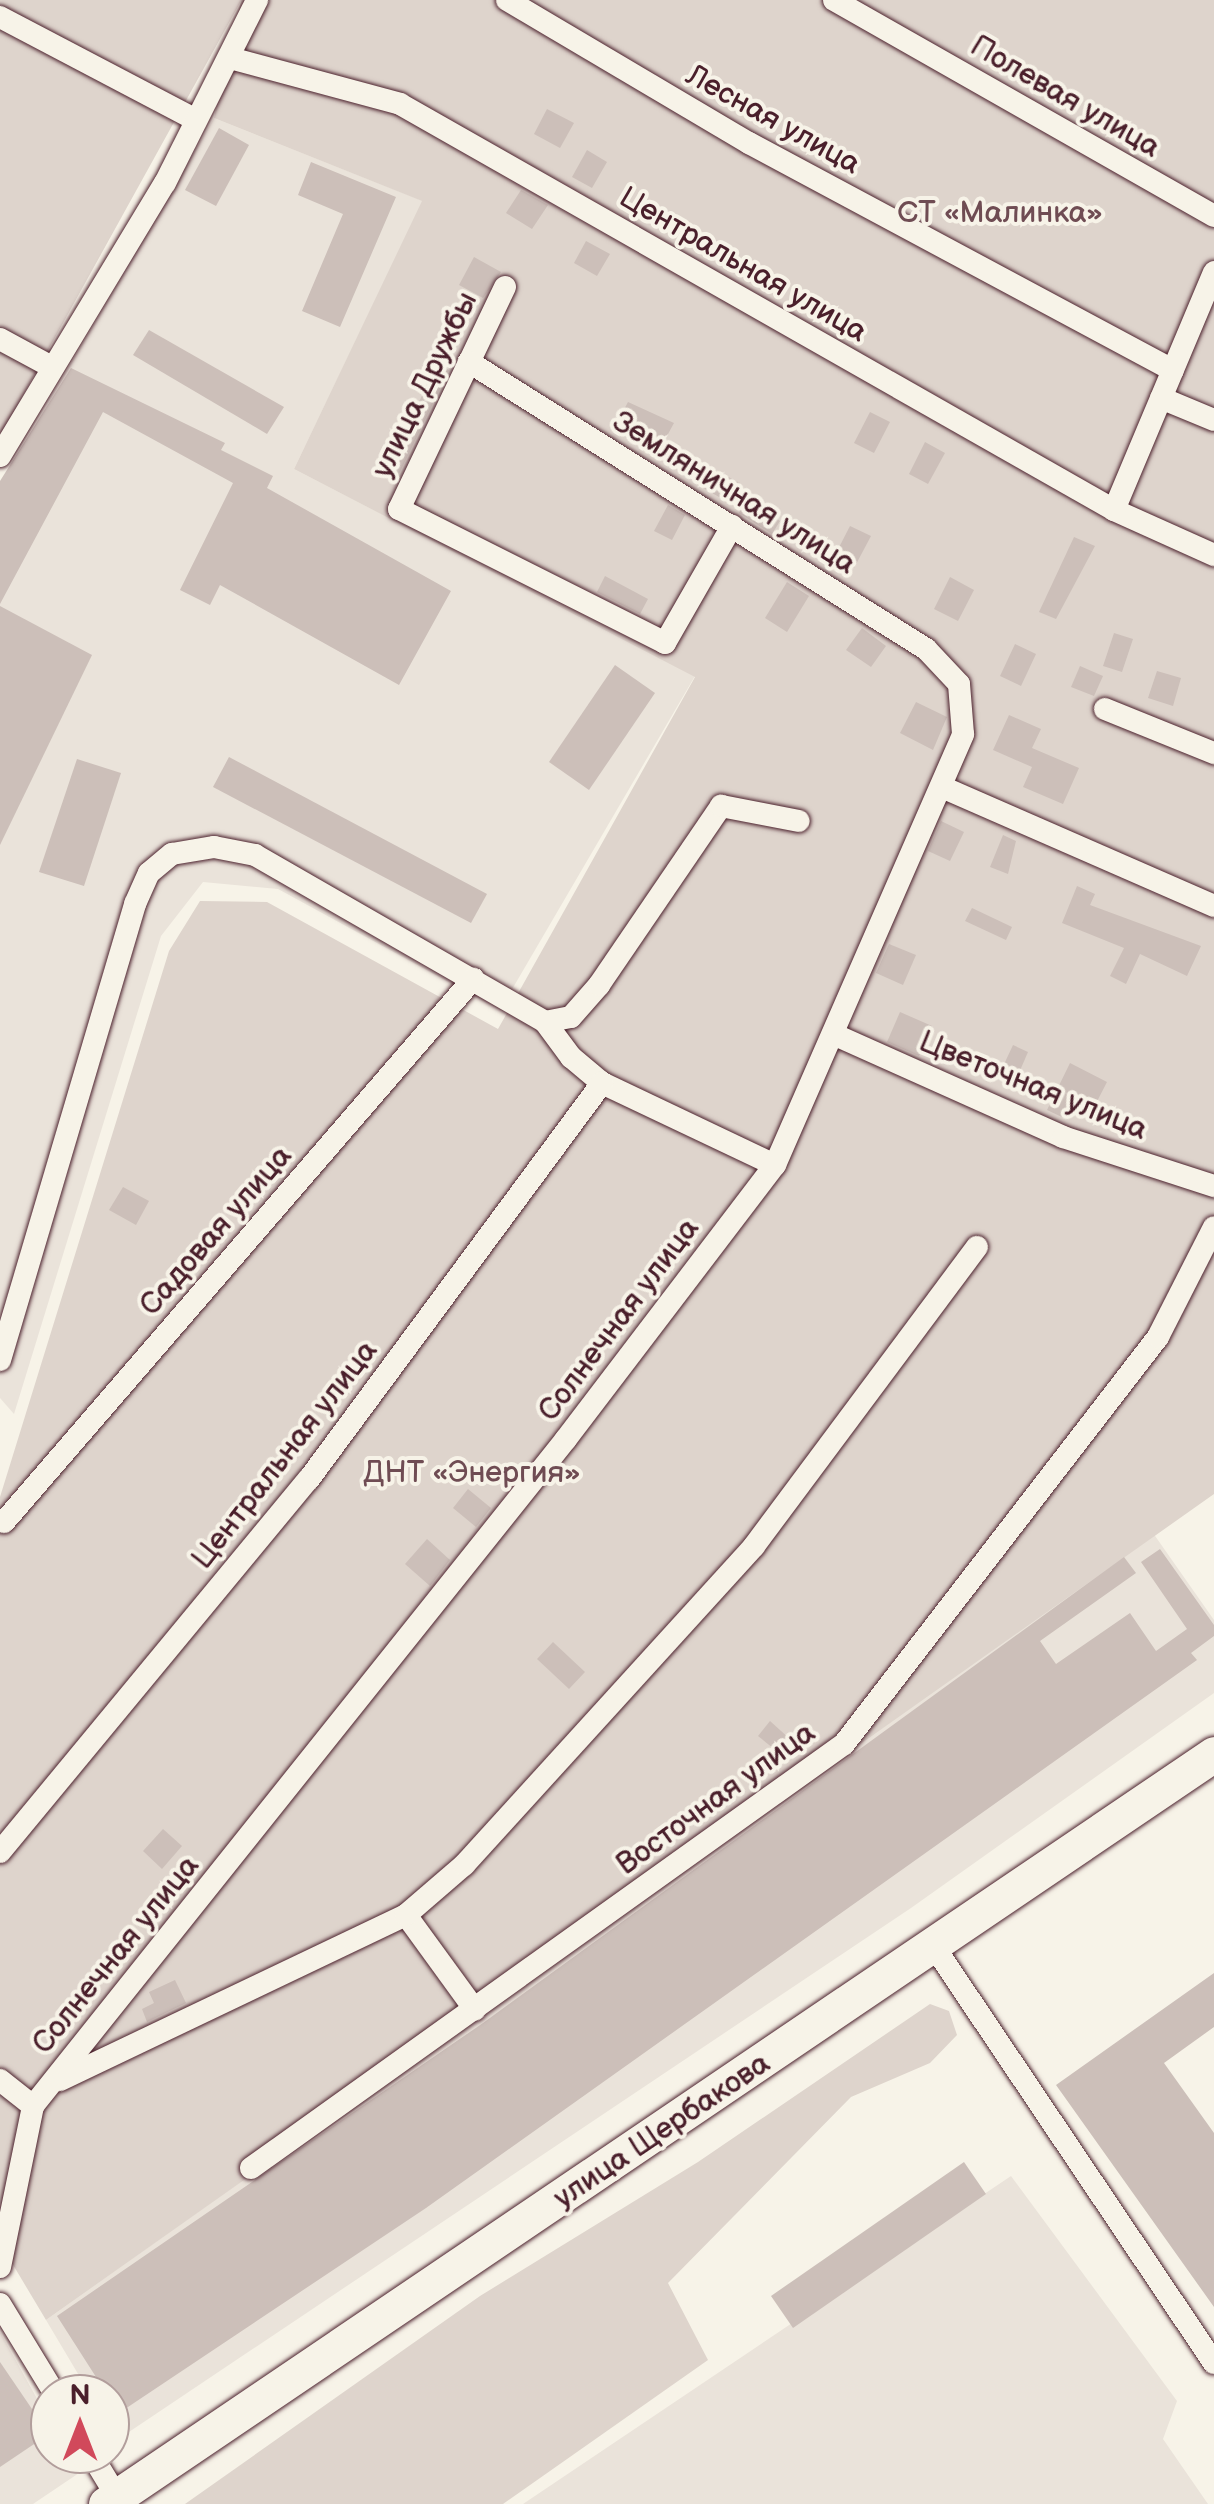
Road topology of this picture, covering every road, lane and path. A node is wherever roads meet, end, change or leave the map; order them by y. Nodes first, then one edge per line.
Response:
1 (256, 0) edge
2 (507, 0) edge
3 (834, 0) edge
4 (0, 17) edge
5 (230, 58) junction
6 (192, 118) junction
7 (1214, 216) edge
8 (1213, 276) edge
9 (505, 288) dead end
10 (0, 339) edge
11 (469, 362) junction
12 (50, 366) junction
13 (1173, 370) junction
14 (1161, 398) junction
15 (1214, 420) edge
16 (0, 456) edge
17 (1114, 510) junction
18 (732, 526) junction
19 (1214, 555) edge
20 (959, 684) joint
21 (1106, 708) dead end
22 (1214, 753) edge
23 (942, 786) junction
24 (799, 821) dead end
25 (1214, 906) edge
26 (473, 978) junction
27 (545, 1022) junction
28 (833, 1034) junction
29 (602, 1083) junction
30 (775, 1165) junction
31 (1214, 1186) edge
32 (1214, 1227) edge
33 (977, 1247) dead end
34 (0, 1360) edge
35 (4, 1522) dead end
36 (1214, 1754) edge
37 (0, 1852) edge
38 (406, 1915) junction
39 (935, 1948) junction
40 (475, 2010) junction
41 (0, 2080) edge
42 (52, 2084) junction
43 (34, 2106) junction
44 (250, 2168) dead end
45 (0, 2267) edge
46 (0, 2304) edge
47 (1214, 2364) edge
48 (42, 2374) edge
49 (100, 2474) edge
50 (111, 2500) edge

1 - 5 street
2 - 13 street, Лесная улица
3 - 7 street, Полевая улица
4 - 6 street
5 - 6 street
5 - 17 street, Центральная улица
6 - 12 street
8 - 13 street
9 - 11 street, улица Дружбы
10 - 12 street
11 - 18 street, Земляничная улица
11 - 18 street, улица Дружбы
12 - 16 street
13 - 14 street
14 - 15 street
14 - 17 street
17 - 19 street, Центральная улица
18 - 20 street, Земляничная улица
20 - 23 street, Солнечная улица
21 - 22 street
23 - 25 street
23 - 28 street, Солнечная улица
24 - 27 street
26 - 27 street
26 - 34 street
26 - 35 street, Садовая улица
27 - 29 street
28 - 30 street, Солнечная улица
28 - 31 street, Цветочная улица
29 - 30 street
29 - 37 street, Центральная улица
30 - 42 street, Солнечная улица
32 - 40 street, Восточная улица
33 - 38 street
36 - 39 main road, улица Щербакова
38 - 40 street
38 - 42 street
39 - 47 street
39 - 50 main road, улица Щербакова
40 - 44 street, Восточная улица
41 - 43 street
42 - 43 street, Солнечная улица
43 - 45 street
46 - 48 street
49 - 50 street

